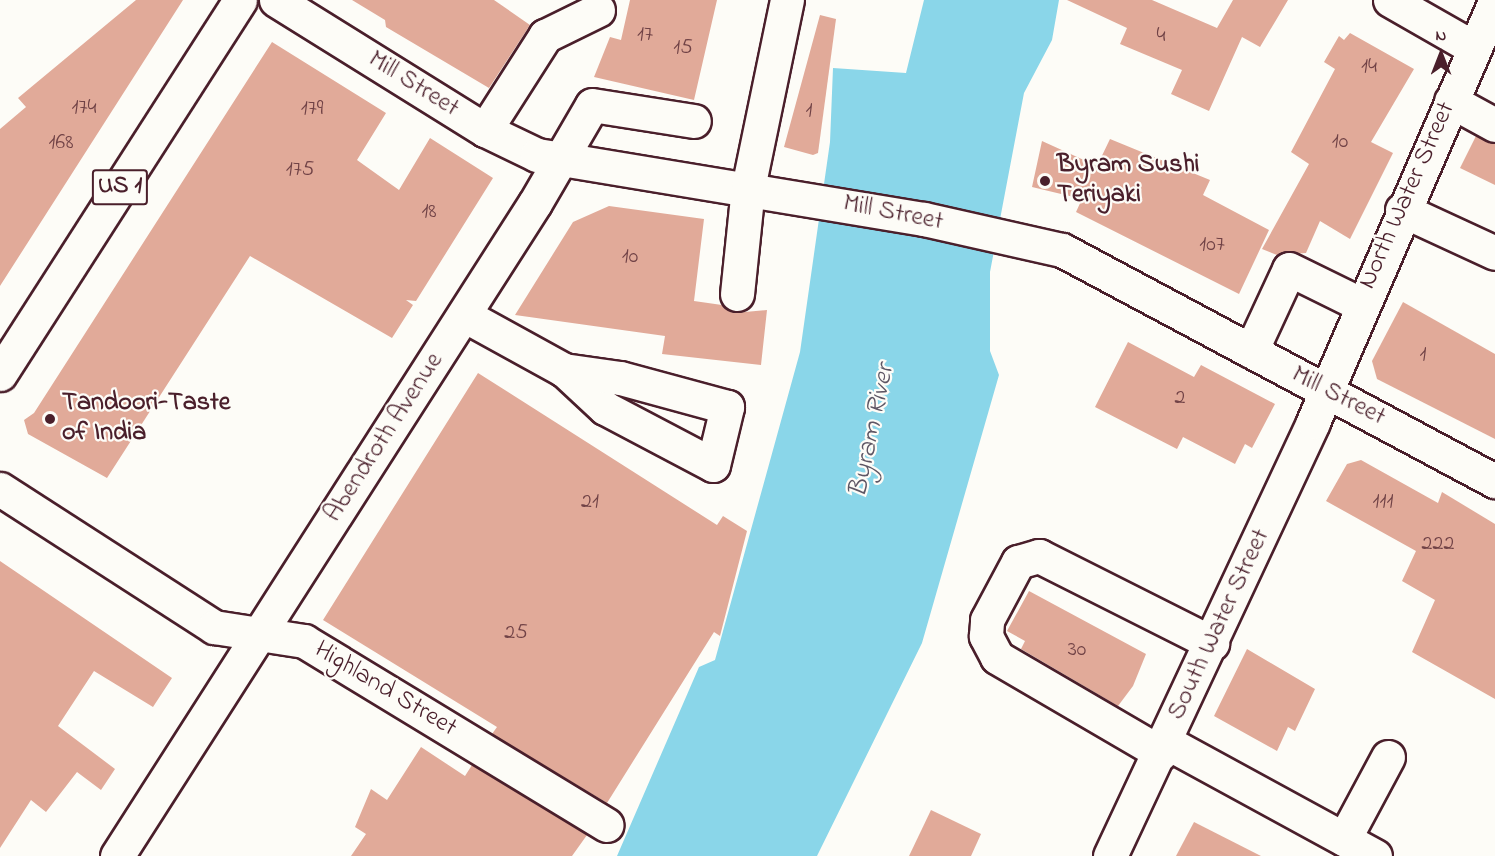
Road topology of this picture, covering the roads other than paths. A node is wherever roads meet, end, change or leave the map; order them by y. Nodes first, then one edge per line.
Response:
1 (240, 0) edge
2 (276, 0) edge
3 (787, 0) edge
4 (1390, 0) edge
5 (598, 10) dead end
6 (1493, 12) edge
7 (1474, 48) junction
8 (1450, 101) junction
9 (694, 121) dead end
10 (1495, 125) edge
11 (485, 130) junction
12 (560, 163) junction
13 (748, 188) junction
14 (1402, 210) junction
15 (1495, 254) edge
16 (737, 294) dead end
17 (1360, 304) junction
18 (464, 315) junction
19 (1251, 351) junction
20 (564, 370) dead end
21 (0, 374) edge
22 (1324, 393) junction
23 (1495, 481) edge
24 (0, 489) edge
25 (260, 634) junction
26 (1212, 644) junction
27 (1164, 747) junction
28 (1388, 757) dead end
29 (607, 825) dead end
30 (1344, 839) junction
31 (117, 856) edge
32 (1110, 856) edge
33 (1374, 856) edge

1 - 21 street, US 1
2 - 11 street, Mill Street
3 - 13 street
4 - 7 street
5 - 11 street
6 - 7 street, North Water Street
7 - 8 street, North Water Street
8 - 10 street
8 - 14 street, North Water Street
9 - 12 street, Abendroth Avenue
11 - 12 street, Mill Street
12 - 13 street, Mill Street
12 - 18 street, Abendroth Avenue
13 - 16 street
13 - 19 street, Mill Street
14 - 15 street
14 - 17 street, North Water Street
17 - 19 street
17 - 22 street, North Water Street
18 - 20 street
18 - 25 street, Abendroth Avenue
19 - 22 street, Mill Street
22 - 23 street, Mill Street
22 - 26 street, South Water Street
24 - 25 street, Highland Street
25 - 29 street, Highland Street
25 - 31 street, Abendroth Avenue
26 - 27 street, South Water Street
26 - 27 street
27 - 30 street
27 - 32 street, South Water Street
28 - 30 street
30 - 33 street

